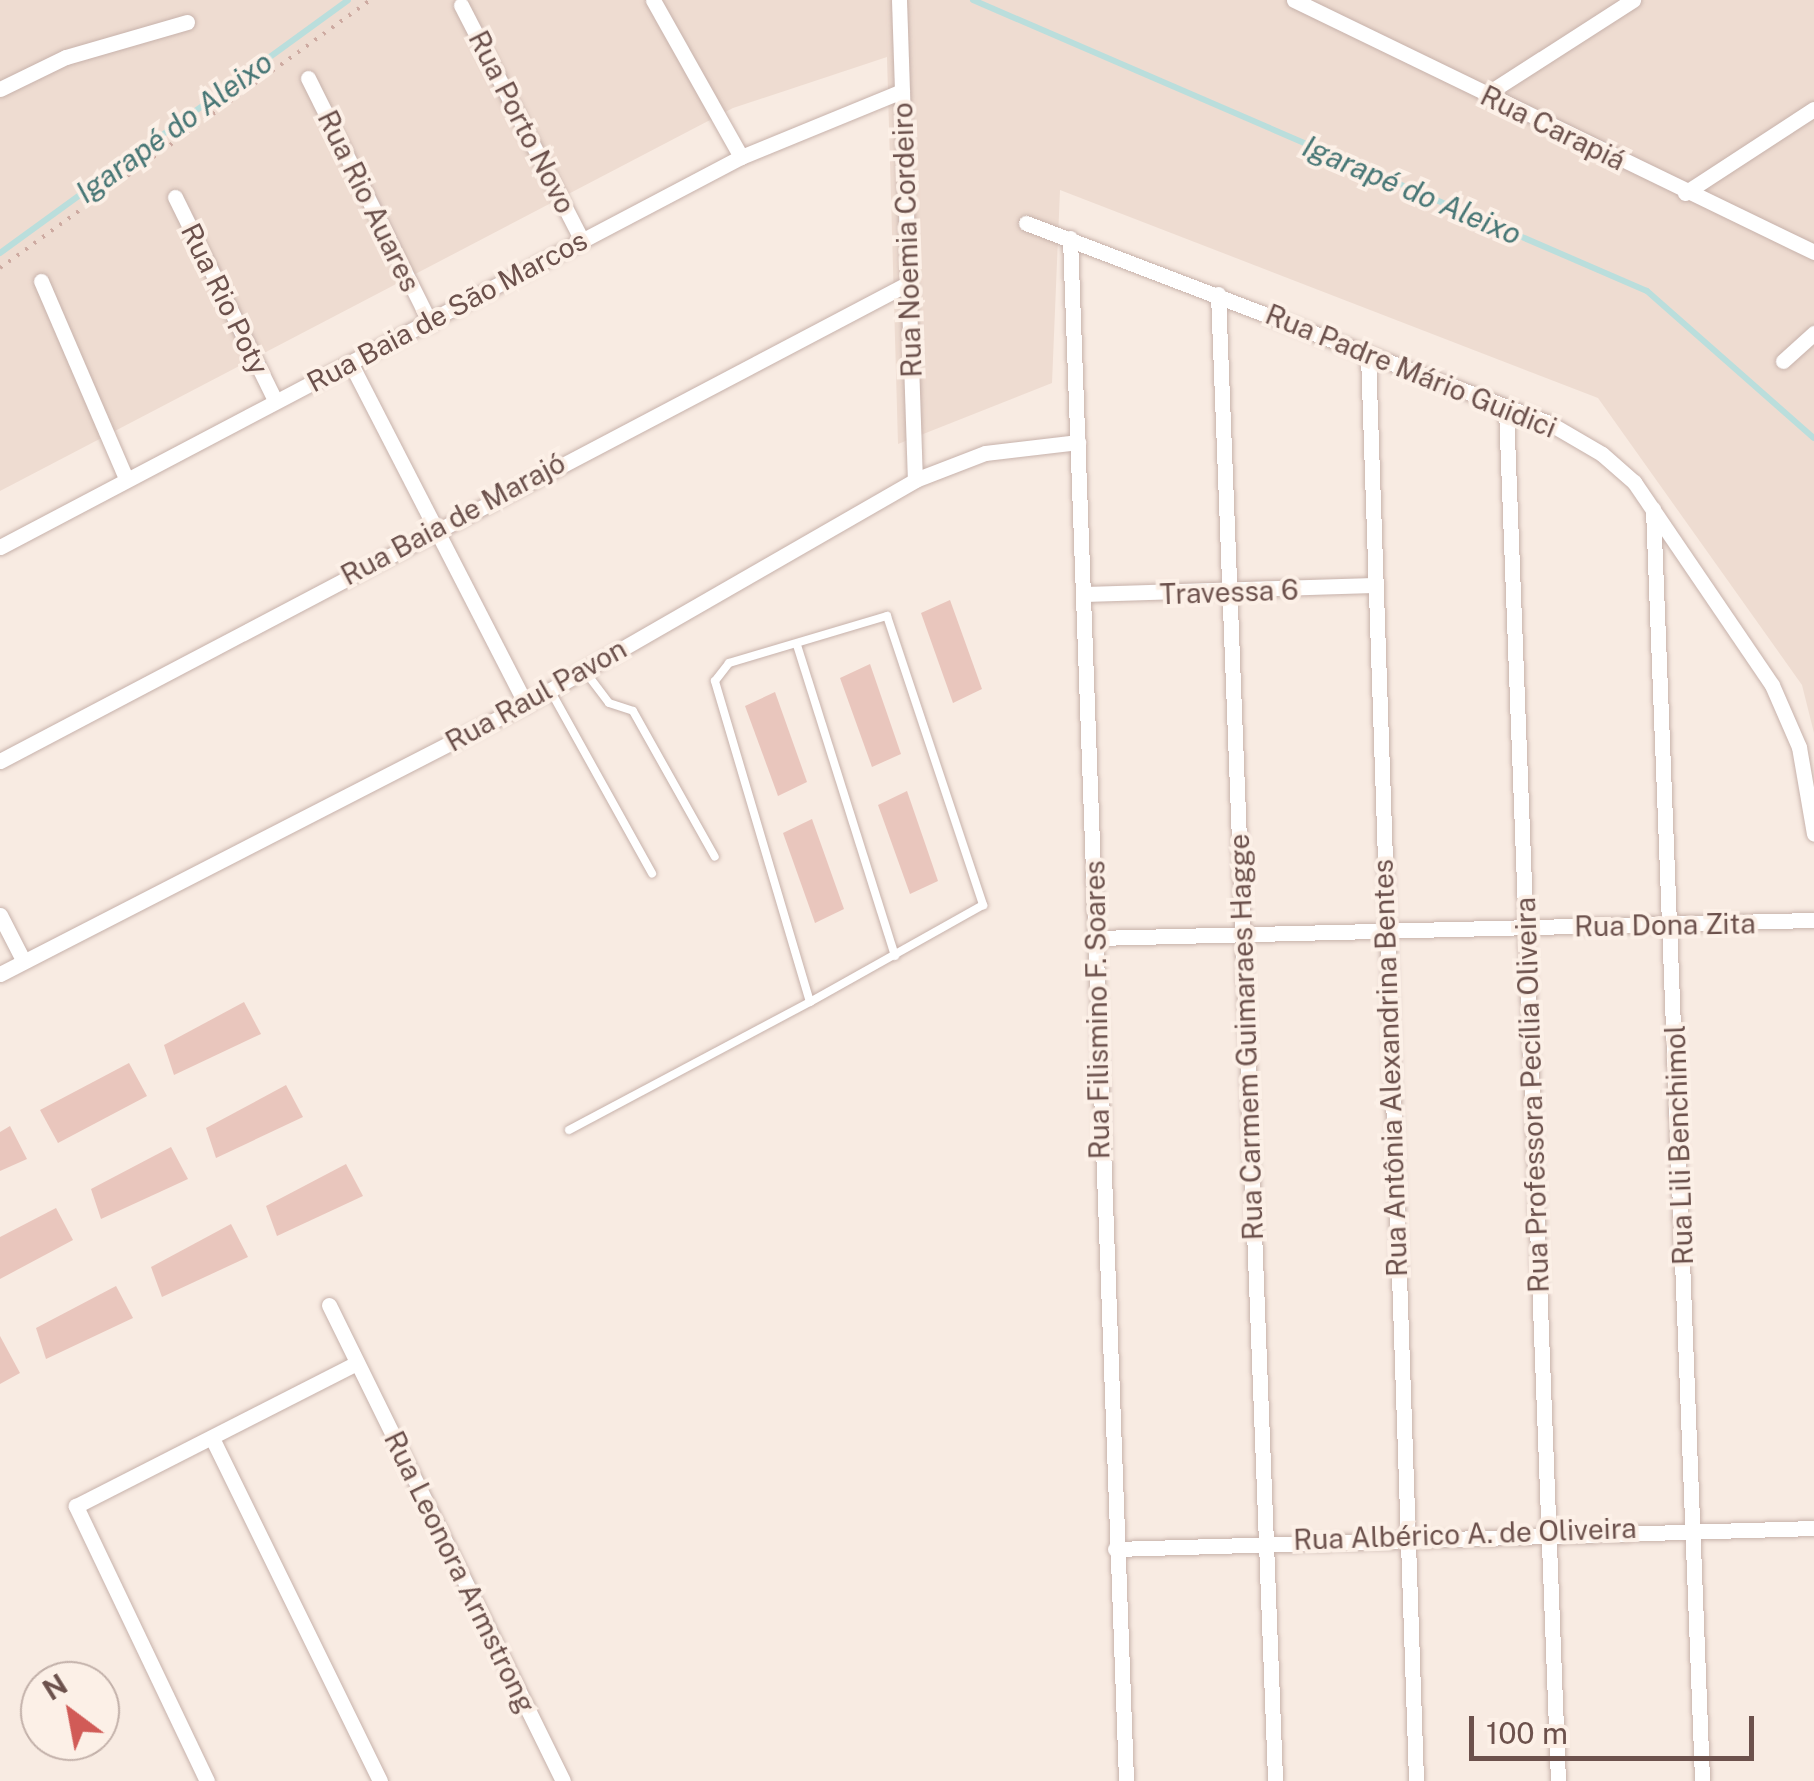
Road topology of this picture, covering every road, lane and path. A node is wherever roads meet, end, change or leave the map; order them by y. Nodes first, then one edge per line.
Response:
1 (370, 0) edge
2 (653, 0) edge
3 (899, 0) edge
4 (1294, 0) edge
5 (1633, 0) edge
6 (460, 4) dead end
7 (187, 22) dead end
8 (308, 78) dead end
9 (0, 89) edge
10 (902, 91) junction
11 (1485, 95) junction
12 (1814, 109) edge
13 (741, 157) junction
14 (1685, 193) junction
15 (175, 198) dead end
16 (1026, 223) dead end
17 (1070, 238) junction
18 (582, 240) junction
19 (1814, 252) edge
20 (0, 268) edge
21 (41, 281) dead end
22 (909, 283) junction
23 (1218, 294) junction
24 (430, 323) junction
25 (1814, 333) edge
26 (1368, 355) junction
27 (1783, 361) dead end
28 (351, 364) junction
29 (275, 400) junction
30 (1506, 409) junction
31 (1078, 442) junction
32 (126, 478) junction
33 (915, 480) junction
34 (1653, 510) junction
35 (434, 529) junction
36 (0, 548) edge
37 (1374, 585) junction
38 (1084, 594) junction
39 (1229, 595) junction
40 (797, 645) junction
41 (584, 670) junction
42 (550, 690) junction
43 (526, 704) junction
44 (0, 761) edge
45 (1814, 834) edge
46 (715, 857) dead end
47 (652, 873) dead end
48 (0, 915) edge
49 (1814, 920) edge
50 (1527, 928) junction
51 (1670, 928) junction
52 (1386, 932) junction
53 (1244, 936) junction
54 (1096, 938) junction
55 (895, 956) junction
56 (23, 960) junction
57 (0, 974) edge
58 (810, 1002) junction
59 (569, 1130) dead end
60 (328, 1305) dead end
61 (358, 1363) junction
62 (212, 1438) junction
63 (1692, 1527) junction
64 (1814, 1528) edge
65 (1547, 1531) junction
66 (1406, 1534) junction
67 (1265, 1541) junction
68 (1116, 1549) junction
69 (208, 1781) edge
70 (380, 1781) edge
71 (563, 1781) edge
72 (1126, 1781) edge
73 (1276, 1781) edge
74 (1416, 1781) edge
75 (1558, 1781) edge
76 (1702, 1781) edge

1 - 20 path
2 - 13 street
3 - 10 street, Rua Noemia Cordeiro
4 - 11 street, Rua Carapiá
5 - 11 street
6 - 18 street, Rua Porto Novo
7 - 9 street
8 - 24 street, Rua Rio Auares
10 - 13 street, Rua Baia de São Marcos
10 - 22 street, Rua Noemia Cordeiro
11 - 14 street, Rua Carapiá
12 - 14 street
13 - 18 street, Rua Baia de São Marcos
14 - 19 street, Rua Carapiá
15 - 29 street, Rua Rio Poty
16 - 17 street, Rua Padre Mário Guidici
17 - 23 street, Rua Padre Mário Guidici
17 - 31 street, Rua Filismino F. Soares
18 - 24 street, Rua Baia de São Marcos
21 - 32 street
22 - 33 street, Rua Noemia Cordeiro
22 - 35 street, Rua Baia de Marajó
23 - 26 street, Rua Padre Mário Guidici
23 - 39 street, Rua Carmem Guimaraes Hagge
24 - 28 street, Rua Baia de São Marcos
25 - 27 street
26 - 30 street, Rua Padre Mário Guidici
26 - 37 street, Rua Antônia Alexandrina Bentes
28 - 29 street, Rua Baia de São Marcos
28 - 35 street
29 - 32 street, Rua Baia de São Marcos
30 - 34 street, Rua Padre Mário Guidici
30 - 50 street, Rua Professora Pecília Oliveira
31 - 33 street, Rua Raul Pavon
31 - 38 street, Rua Filismino F. Soares
32 - 36 street, Rua Baia de São Marcos
33 - 41 street, Rua Raul Pavon
34 - 45 street, Rua Padre Mário Guidici
34 - 51 street, Rua Lili Benchimol
35 - 43 street
35 - 44 street, Rua Baia de Marajó
37 - 39 street, Travessa 6
37 - 52 street, Rua Antônia Alexandrina Bentes
38 - 39 street, Travessa 6
38 - 54 street, Rua Filismino F. Soares
39 - 53 street, Rua Carmem Guimaraes Hagge
40 - 55 lane
40 - 55 lane
40 - 58 lane
41 - 42 street, Rua Raul Pavon
41 - 46 lane
42 - 43 street, Rua Raul Pavon
42 - 47 lane
43 - 56 street, Rua Raul Pavon
48 - 56 street
49 - 51 street, Rua Dona Zita
50 - 51 street, Rua Dona Zita
50 - 52 street, Rua Dona Zita
50 - 65 street, Rua Professora Pecília Oliveira
51 - 63 street, Rua Lili Benchimol
52 - 53 street, Rua Dona Zita
52 - 66 street, Rua Antônia Alexandrina Bentes
53 - 54 street, Rua Dona Zita
53 - 67 street, Rua Carmem Guimaraes Hagge
54 - 68 street, Rua Filismino F. Soares
55 - 58 lane
56 - 57 street, Rua Raul Pavon
58 - 59 lane
60 - 61 street, Rua Leonora Armstrong
61 - 62 street
61 - 71 street, Rua Leonora Armstrong
62 - 69 street
62 - 70 street
63 - 64 street, Rua Albérico A. de Oliveira
63 - 65 street, Rua Albérico A. de Oliveira
63 - 76 street, Rua Lili Benchimol
65 - 66 street, Rua Albérico A. de Oliveira
65 - 75 street, Rua Professora Pecília Oliveira
66 - 67 street, Rua Albérico A. de Oliveira
66 - 74 street, Rua Antônia Alexandrina Bentes
67 - 68 street, Rua Albérico A. de Oliveira
67 - 73 street, Rua Carmem Guimaraes Hagge
68 - 72 street, Rua Filismino F. Soares

